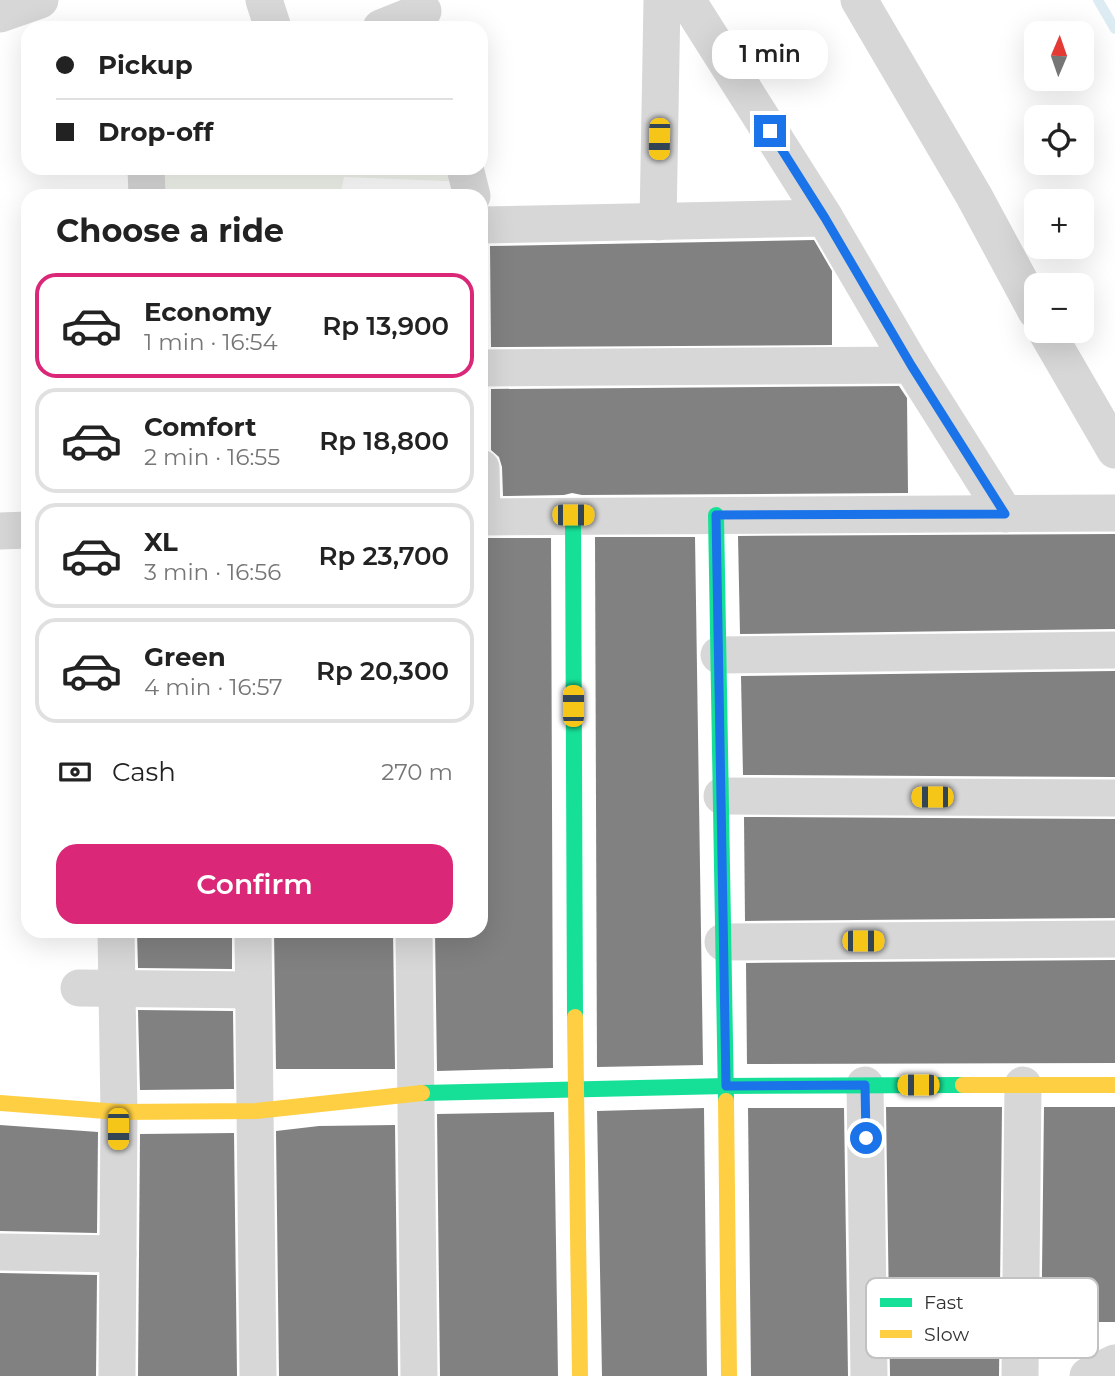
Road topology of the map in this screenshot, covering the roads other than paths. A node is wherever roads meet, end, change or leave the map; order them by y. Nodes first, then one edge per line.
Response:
1 (40, 0) edge
2 (264, 0) edge
3 (662, 0) edge
4 (687, 0) edge
5 (859, 0) edge
6 (423, 13) edge
7 (0, 14) edge
8 (271, 21) edge
9 (401, 21) edge
10 (825, 218) junction
11 (658, 222) junction
12 (488, 225) edge
13 (1024, 289) edge
14 (1053, 343) edge
15 (911, 365) junction
16 (488, 368) edge
17 (1115, 450) edge
18 (1115, 513) edge
19 (1005, 514) junction
20 (573, 515) junction
21 (716, 515) junction
22 (488, 517) edge
23 (21, 530) edge
24 (0, 531) edge
25 (1115, 650) edge
26 (719, 655) junction
27 (722, 796) junction
28 (1115, 798) edge
29 (116, 938) edge
30 (253, 938) edge
31 (414, 938) edge
32 (1115, 939) edge
33 (723, 942) junction
34 (79, 988) dead end
35 (117, 990) junction
36 (253, 990) junction
37 (865, 1085) junction
38 (1023, 1085) junction
39 (1115, 1085) edge
40 (726, 1086) junction
41 (575, 1089) junction
42 (417, 1093) junction
43 (0, 1103) edge
44 (256, 1111) junction
45 (118, 1112) junction
46 (0, 1252) edge
47 (118, 1254) junction
48 (868, 1278) edge
49 (1021, 1278) edge
50 (869, 1358) edge
51 (1020, 1358) edge
52 (1115, 1363) edge
53 (117, 1376) edge
54 (258, 1376) edge
55 (419, 1376) edge
56 (580, 1376) edge
57 (729, 1376) edge
58 (869, 1376) edge
59 (1020, 1376) edge
60 (1088, 1376) edge

1 - 7 street
2 - 8 street
3 - 11 street
4 - 10 street
5 - 13 street
6 - 9 street
10 - 11 street
10 - 15 street
11 - 12 street
14 - 17 street
15 - 16 street
15 - 19 street
18 - 19 street
19 - 21 street
20 - 21 street
20 - 22 street
20 - 41 street
21 - 26 street
23 - 24 street
25 - 26 street
26 - 27 street
27 - 28 street
27 - 33 street
29 - 35 street
30 - 36 street
31 - 42 street
32 - 33 street
33 - 40 street
34 - 35 street
35 - 36 street
35 - 45 street
36 - 44 street
37 - 38 street
37 - 40 street
37 - 48 street
38 - 39 street
38 - 49 street
40 - 41 street
40 - 57 street
41 - 42 street
41 - 56 street
42 - 44 street
42 - 55 street
43 - 45 street
44 - 45 street
44 - 54 street
45 - 47 street
46 - 47 street
47 - 53 street
50 - 58 street
51 - 59 street
52 - 60 street

